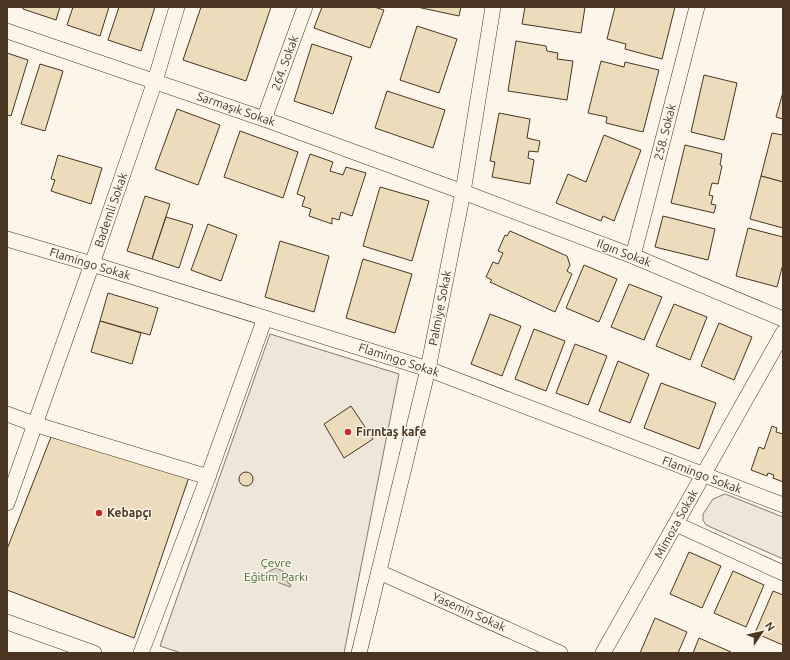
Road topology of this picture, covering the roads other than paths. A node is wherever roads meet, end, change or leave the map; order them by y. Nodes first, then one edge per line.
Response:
1 (177, 7) edge
2 (306, 7) edge
3 (493, 7) edge
4 (696, 7) edge
5 (7, 31) edge
6 (154, 81) junction
7 (264, 119) junction
8 (463, 192) junction
9 (7, 240) edge
10 (633, 256) junction
11 (92, 264) junction
12 (265, 318) junction
13 (783, 319) edge
14 (783, 333) edge
15 (428, 369) junction
16 (7, 414) edge
17 (34, 424) junction
18 (704, 475) junction
19 (208, 477) junction
20 (7, 503) edge
21 (783, 505) edge
22 (676, 524) junction
23 (379, 572) junction
24 (783, 573) edge
25 (7, 622) edge
26 (94, 653) edge
27 (141, 653) edge
28 (359, 653) edge
29 (560, 653) edge
30 (604, 653) edge

1 - 6 street, Bademli Sokak
2 - 7 street, 264. Sokak
3 - 8 street, Palmiye Sokak
4 - 10 street, 258. Sokak
5 - 6 street, Sarmaşık Sokak
6 - 7 street, Sarmaşık Sokak
6 - 11 street, Bademli Sokak
7 - 8 street, Sarmaşık Sokak
8 - 10 street, Ilgın Sokak
8 - 15 street, Palmiye Sokak
9 - 11 street, Flamingo Sokak
10 - 13 street, Ilgın Sokak
11 - 12 street, Flamingo Sokak
11 - 17 street, Bademli Sokak
12 - 15 street, Flamingo Sokak
12 - 19 street
14 - 18 street, Mimoza Sokak
15 - 18 street, Flamingo Sokak
15 - 23 street, Palmiye Sokak
16 - 17 street
17 - 19 street
17 - 20 street, Bademli Sokak
18 - 21 street, Flamingo Sokak
18 - 22 street, Mimoza Sokak
19 - 27 street
22 - 24 street
22 - 30 street, Mimoza Sokak
23 - 28 street, Palmiye Sokak
23 - 29 street, Yasemin Sokak
25 - 26 street

